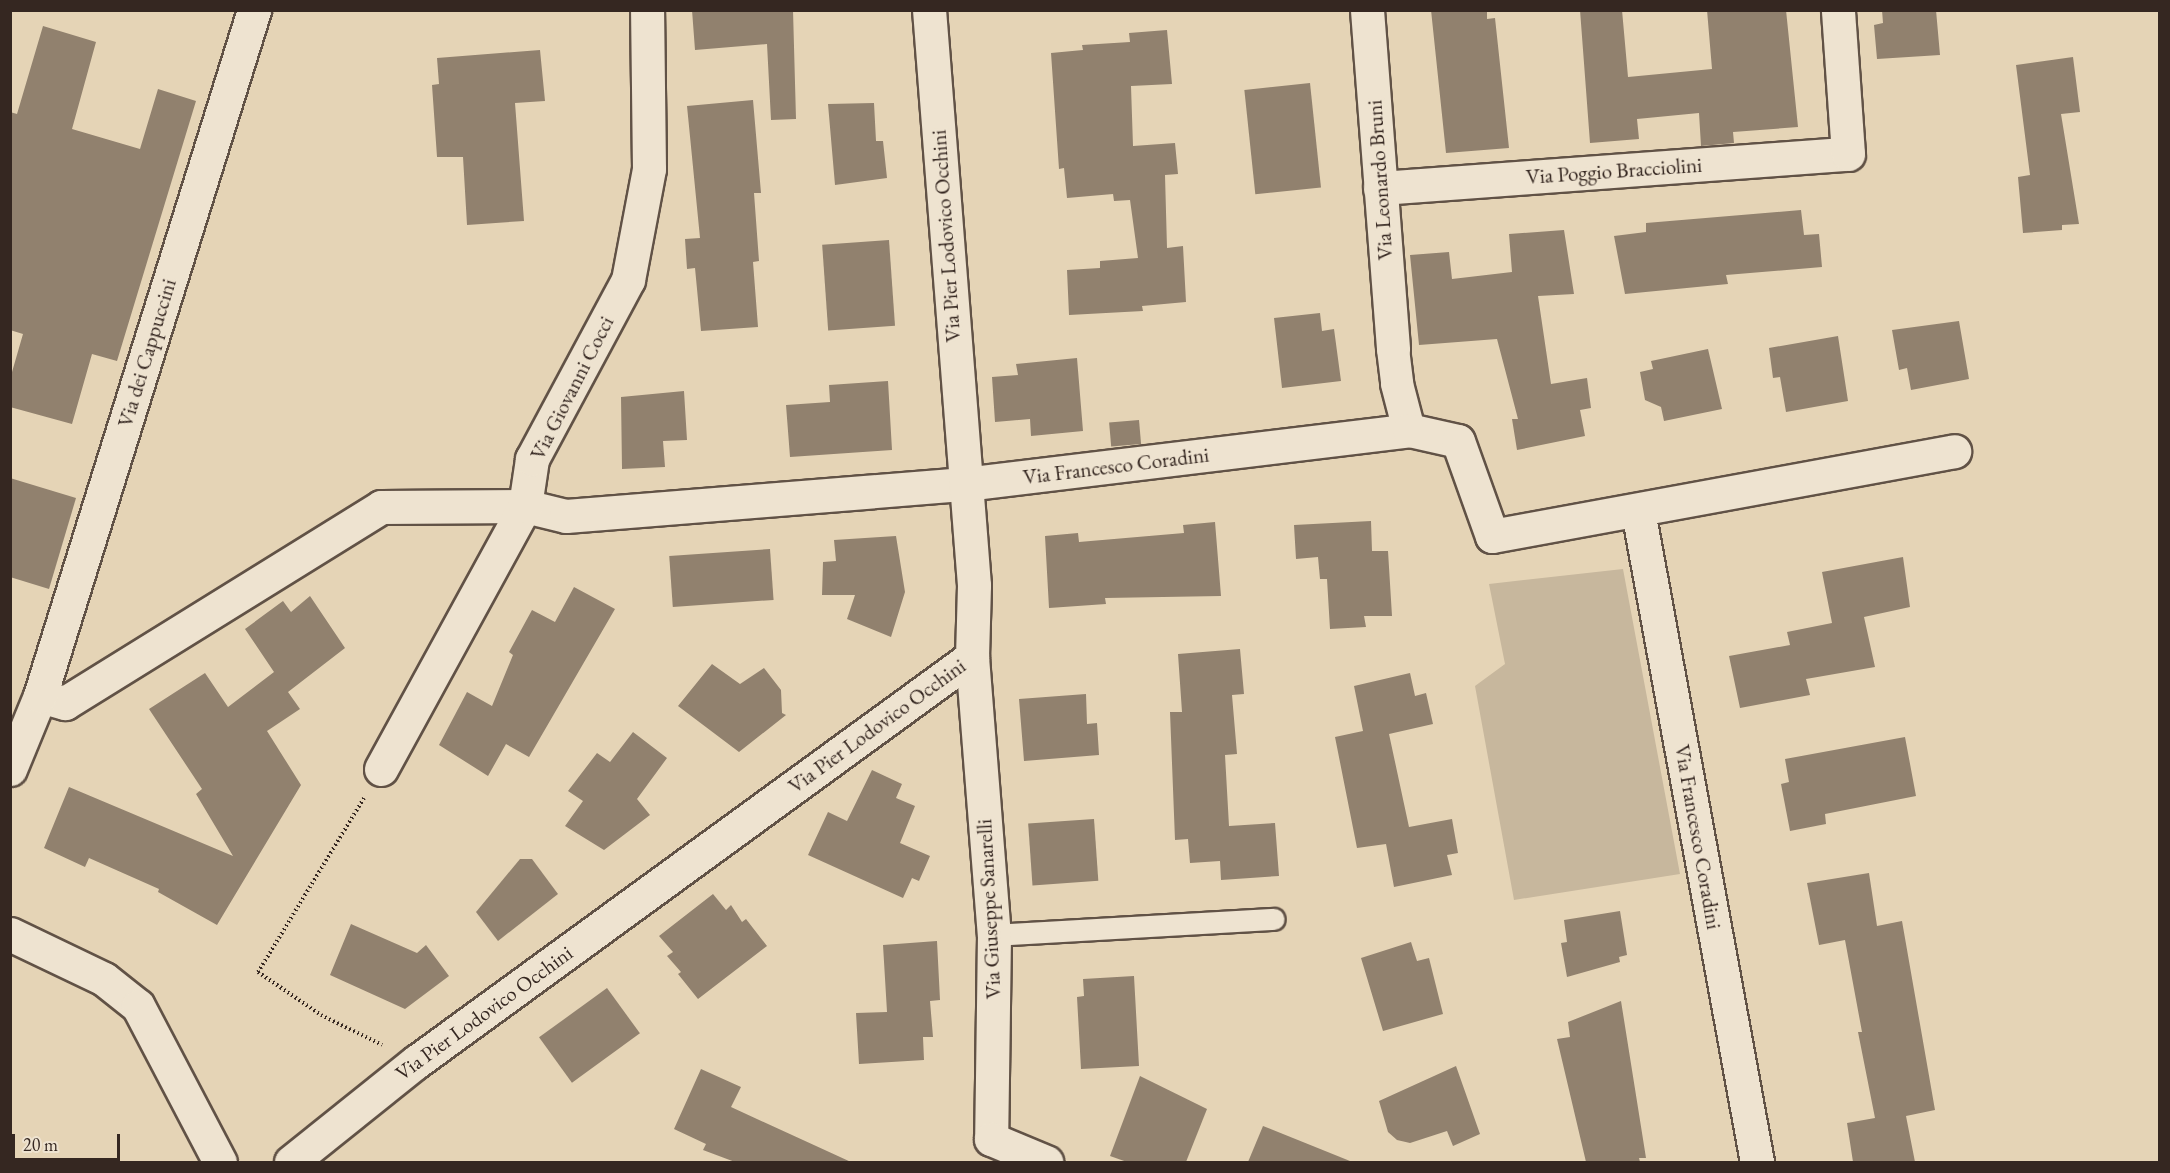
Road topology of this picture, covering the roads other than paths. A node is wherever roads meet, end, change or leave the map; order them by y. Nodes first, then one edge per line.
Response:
1 (254, 10) edge
2 (646, 10) edge
3 (929, 10) edge
4 (1367, 10) edge
5 (1838, 10) edge
6 (1380, 188) junction
7 (1393, 349) joint
8 (1409, 430) junction
9 (1954, 451) dead end
10 (965, 484) junction
11 (525, 506) junction
12 (1638, 511) junction
13 (972, 657) junction
14 (40, 696) junction
15 (10, 769) edge
16 (381, 769) road end
17 (1274, 919) dead end
18 (10, 934) edge
19 (994, 934) junction
20 (220, 1162) edge
21 (291, 1162) edge
22 (1046, 1162) edge
23 (1757, 1162) edge

1 - 14 street, Via dei Cappuccini
2 - 11 street, Via Giovanni Cocci
3 - 10 street, Via Pier Lodovico Occhini
4 - 6 street, Via Leonardo Bruni
5 - 6 street, Via Poggio Bracciolini
6 - 7 street, Via Leonardo Bruni
7 - 8 street
8 - 10 street, Via Francesco Coradini
8 - 12 street, Via Francesco Coradini
9 - 12 street, Via Francesco Coradini
10 - 11 street, Via Francesco Coradini
10 - 13 street, Via Pier Lodovico Occhini
11 - 14 street
11 - 16 street, Via Giovanni Cocci
12 - 23 street, Via Francesco Coradini
13 - 19 street, Via Giuseppe Sanarelli
13 - 21 street, Via Pier Lodovico Occhini
14 - 15 street, Via dei Cappuccini
17 - 19 lane
18 - 20 street
19 - 22 street, Via Giuseppe Sanarelli

